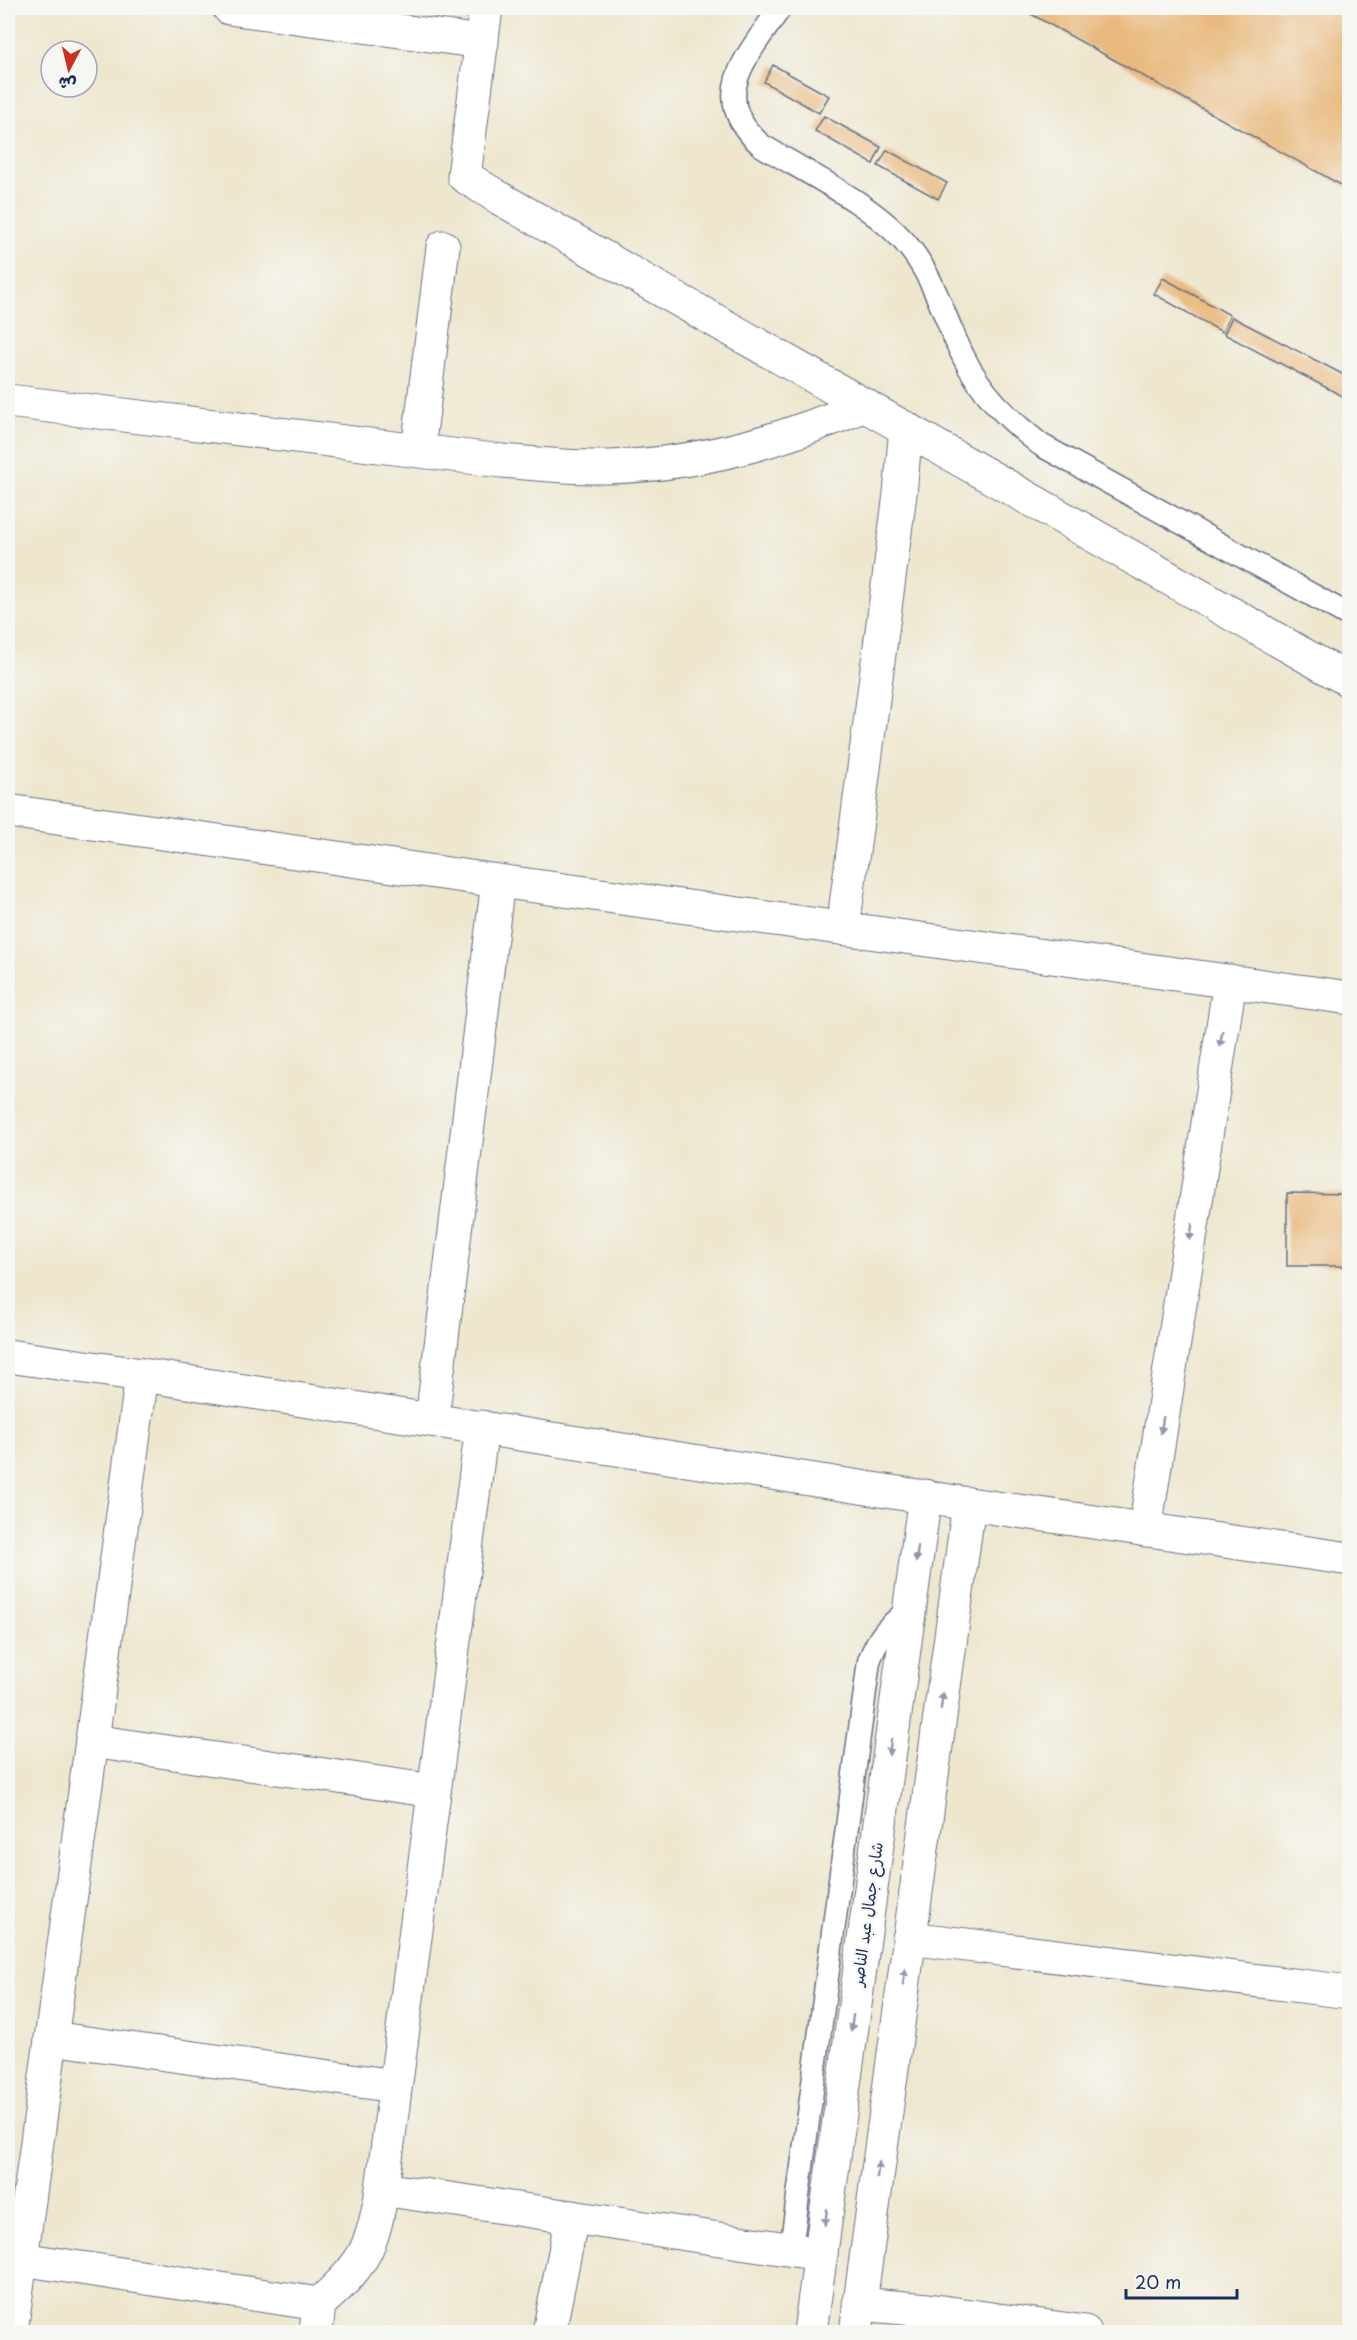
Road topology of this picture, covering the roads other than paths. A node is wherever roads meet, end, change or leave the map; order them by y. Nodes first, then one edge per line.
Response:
1 (229, 8) edge
2 (486, 8) edge
3 (780, 8) edge
4 (482, 42) junction
5 (443, 247) dead end
6 (8, 401) edge
7 (865, 405) junction
8 (906, 428) junction
9 (418, 450) junction
10 (1350, 616) edge
11 (1350, 681) edge
12 (8, 810) edge
13 (498, 881) junction
14 (843, 928) junction
15 (1230, 981) junction
16 (1350, 998) edge
17 (8, 1356) edge
18 (142, 1375) junction
19 (432, 1419) junction
20 (482, 1427) junction
21 (925, 1496) junction
22 (969, 1504) junction
23 (1145, 1530) junction
24 (1349, 1555) edge
25 (92, 1741) junction
26 (434, 1791) junction
27 (909, 1938) junction
28 (1350, 1992) edge
29 (51, 2038) junction
30 (395, 2086) junction
31 (382, 2189) junction
32 (572, 2217) junction
33 (806, 2252) junction
34 (21, 2259) junction
35 (317, 2318) edge
36 (857, 2318) edge
37 (11, 2332) edge
38 (549, 2332) edge
39 (810, 2332) edge
40 (1085, 2332) edge

1 - 4 street
2 - 4 street
3 - 10 lane
4 - 7 street
5 - 9 street
6 - 9 street
7 - 8 street
7 - 9 street
8 - 11 street
8 - 14 street
12 - 13 street
13 - 14 street
13 - 19 street
14 - 15 street
15 - 16 street
15 -> 23 street
17 - 18 street
18 - 19 street
18 - 25 street
19 - 20 street
20 - 21 street
20 - 26 street
21 - 22 street
21 -> 33 street, شارع جمال عبد الناصر
22 - 23 street
27 -> 22 street
23 - 24 street
25 - 26 street
25 - 29 street
26 - 30 street
27 - 28 street
36 -> 27 street
29 - 30 street
29 - 34 street
30 - 31 street
31 - 32 street
31 - 35 street
32 - 33 street
32 - 38 street
33 - 39 street, شارع جمال عبد الناصر
34 - 35 street
34 - 37 street
36 - 40 street

